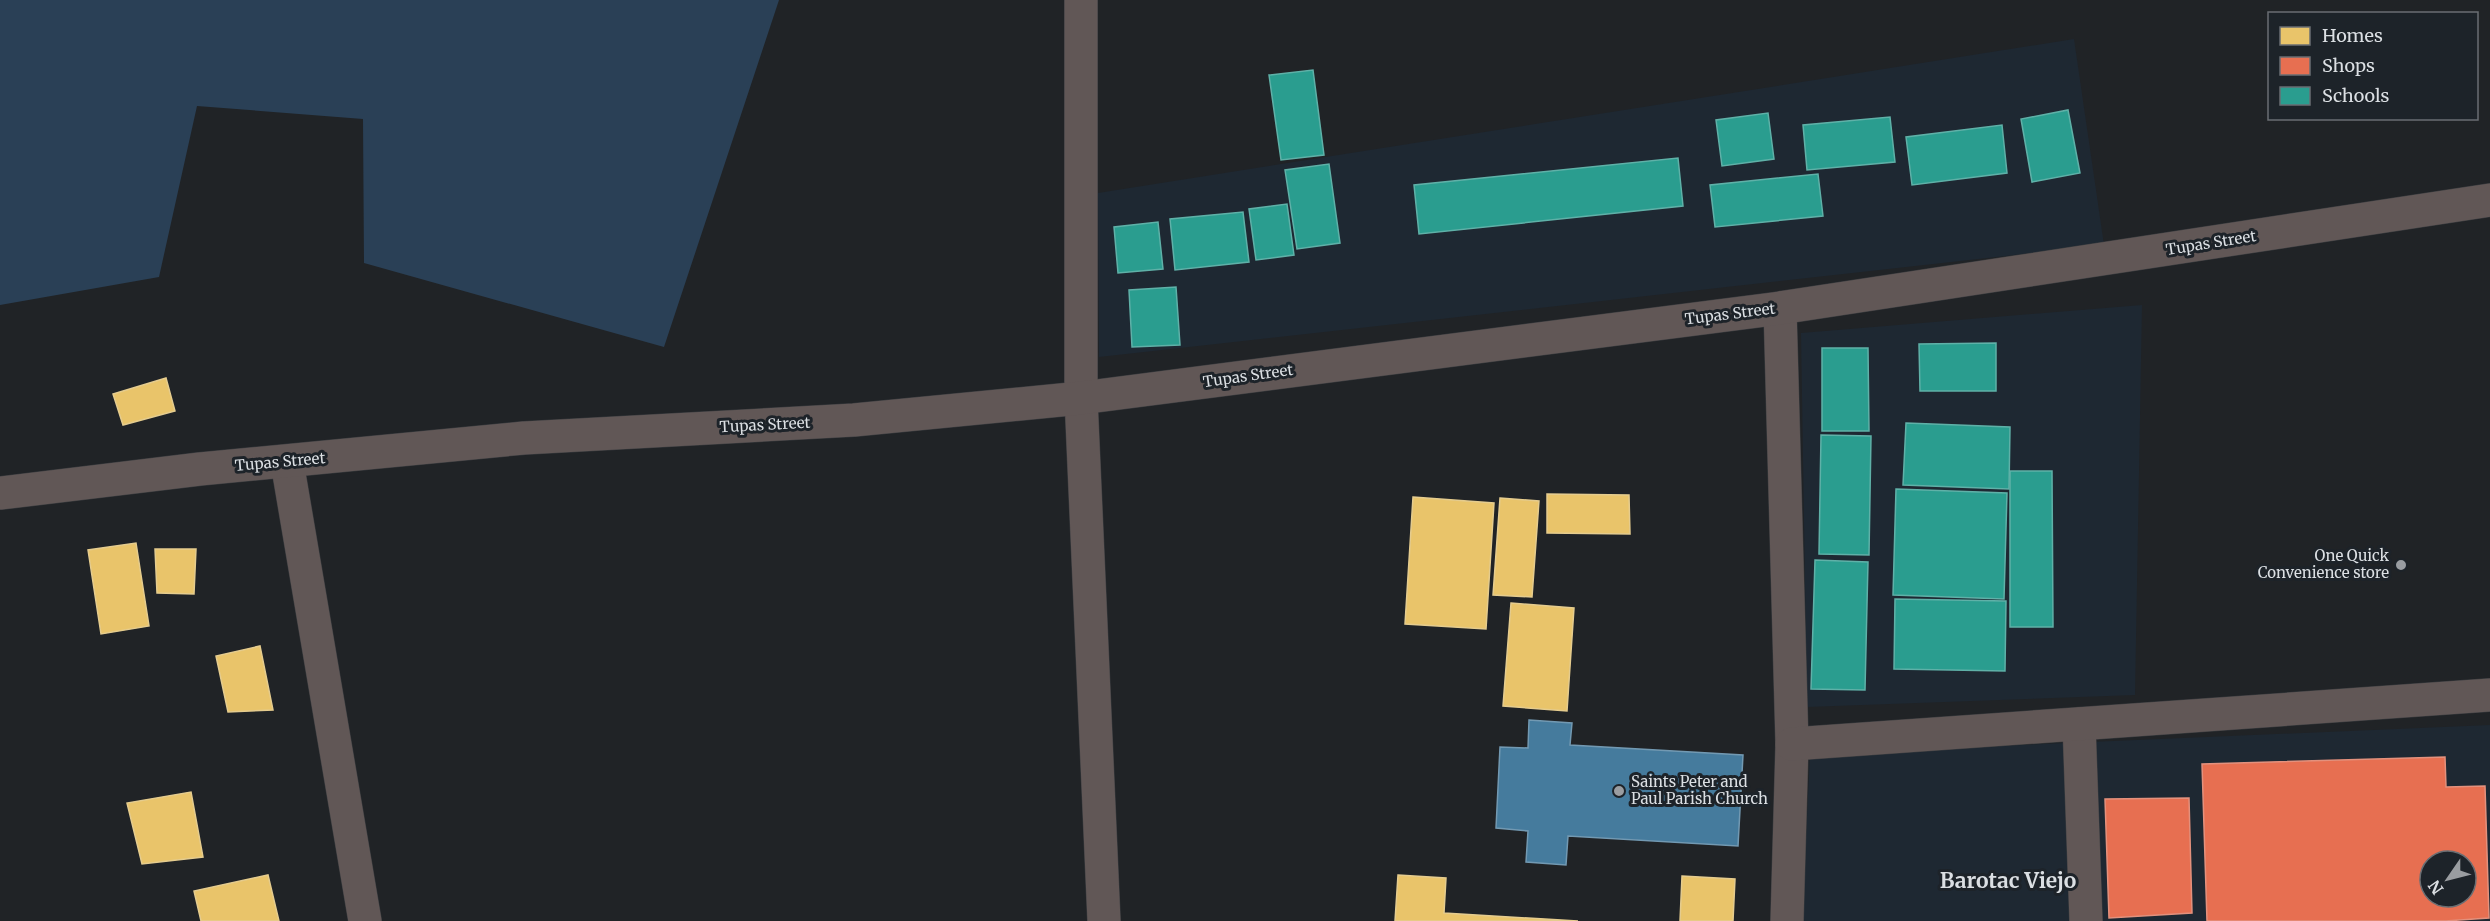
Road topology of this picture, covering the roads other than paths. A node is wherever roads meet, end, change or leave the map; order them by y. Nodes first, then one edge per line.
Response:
1 (1081, 0) edge
2 (2490, 200) edge
3 (1780, 308) junction
4 (1081, 398) junction
5 (287, 462) junction
6 (0, 493) edge
7 (2490, 695) edge
8 (2079, 724) junction
9 (1792, 744) junction
10 (365, 921) edge
11 (1104, 921) edge
12 (1787, 921) edge
13 (2086, 921) edge

1 - 4 street
2 - 3 street, Tupas Street
3 - 4 street, Tupas Street
3 - 9 street
4 - 5 street, Tupas Street
4 - 11 street
5 - 6 street, Tupas Street
5 - 10 street
7 - 8 street
8 - 9 street
8 - 13 street
9 - 12 street

